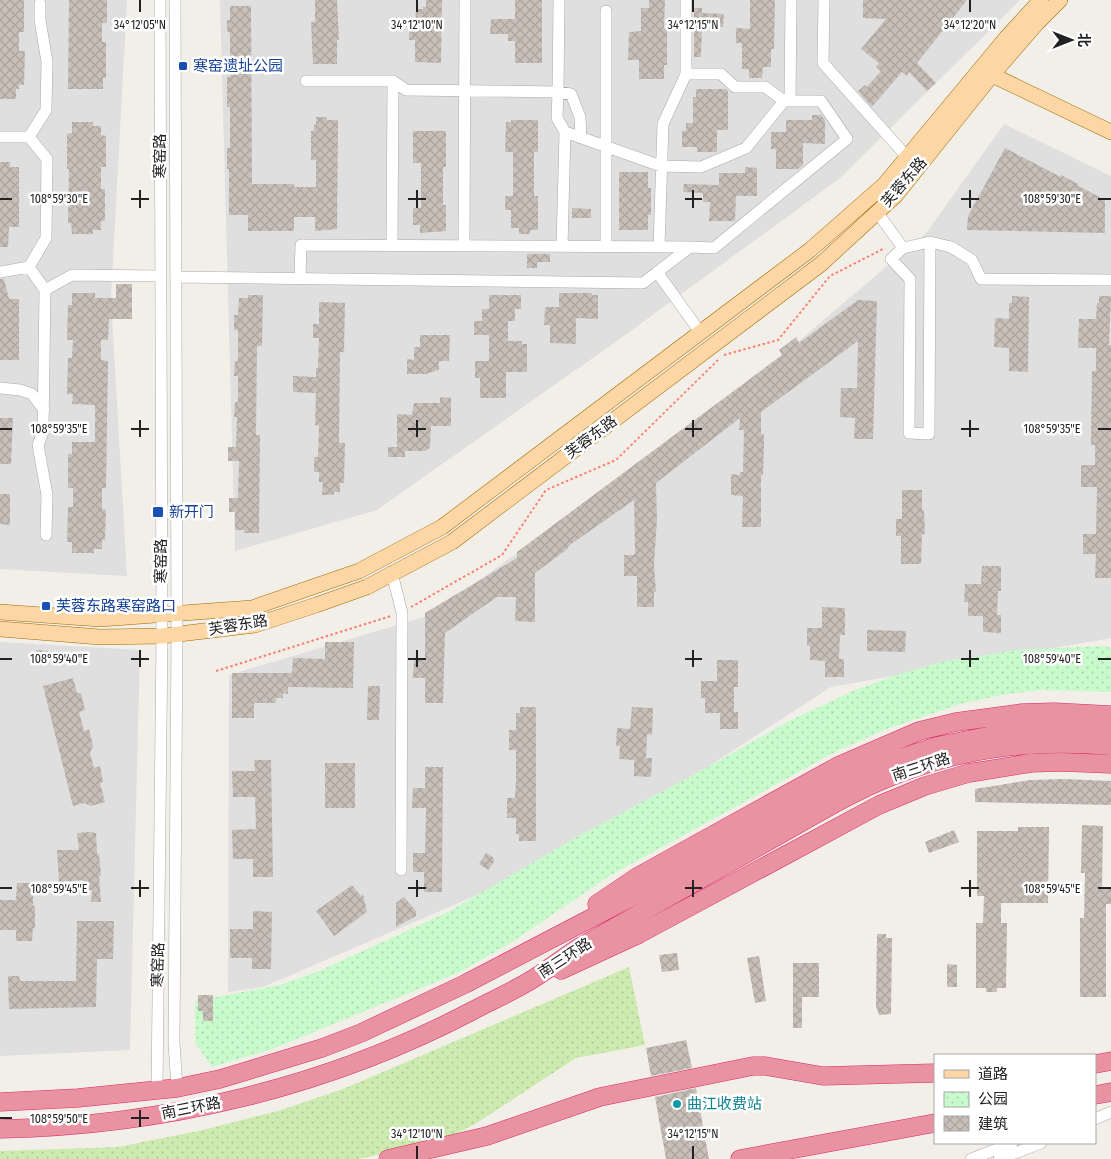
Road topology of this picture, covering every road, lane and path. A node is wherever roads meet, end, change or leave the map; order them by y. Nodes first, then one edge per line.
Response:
1 (160, 0) edge
2 (175, 0) edge
3 (465, 0) edge
4 (559, 0) edge
5 (686, 0) edge
6 (791, 0) edge
7 (824, 0) edge
8 (1042, 0) edge
9 (1060, 0) edge
10 (40, 4) dead end
11 (606, 11) dead end
12 (686, 74) junction
13 (992, 75) junction
14 (306, 81) dead end
15 (393, 81) junction
16 (465, 91) junction
17 (558, 92) junction
18 (787, 101) junction
19 (565, 132) junction
20 (1111, 132) edge
21 (0, 137) edge
22 (29, 137) junction
23 (581, 138) junction
24 (606, 147) junction
25 (908, 158) junction
26 (662, 166) junction
27 (877, 212) junction
28 (930, 242) junction
29 (901, 244) junction
30 (392, 245) junction
31 (464, 246) junction
32 (562, 246) junction
33 (606, 246) junction
34 (659, 247) junction
35 (690, 247) junction
36 (29, 267) junction
37 (0, 272) edge
38 (656, 272) junction
39 (161, 276) junction
40 (176, 277) junction
41 (300, 278) junction
42 (1111, 280) edge
43 (45, 290) junction
44 (700, 332) junction
45 (0, 388) edge
46 (44, 410) junction
47 (46, 535) dead end
48 (392, 573) junction
49 (0, 612) edge
50 (177, 613) junction
51 (402, 613) junction
52 (162, 615) junction
53 (0, 629) edge
54 (177, 633) junction
55 (162, 636) junction
56 (216, 671) dead end
57 (1111, 715) edge
58 (1111, 731) edge
59 (1111, 746) edge
60 (1111, 764) edge
61 (400, 870) dead end
62 (526, 952) junction
63 (534, 978) junction
64 (1111, 1061) edge
65 (1096, 1064) edge
66 (934, 1073) edge
67 (177, 1088) junction
68 (157, 1091) junction
69 (1111, 1092) edge
70 (1096, 1095) edge
71 (0, 1102) edge
72 (1111, 1112) edge
73 (1096, 1119) edge
74 (934, 1123) edge
75 (0, 1128) edge
76 (470, 1140) junction
77 (1010, 1144) edge
78 (1038, 1144) edge
79 (388, 1159) edge
80 (418, 1159) edge
81 (740, 1159) edge
82 (972, 1159) edge
83 (999, 1159) edge

1 - 39 street, 寒窑路
2 - 40 street, 寒窑路
3 - 16 street
4 - 17 street
5 - 12 street
6 - 18 street
7 - 25 street
8 - 25 main road, 芙蓉东路
9 - 13 main road, 芙蓉东路
10 - 22 street
11 - 24 street
12 - 18 street
12 - 26 street
13 - 20 main road
13 - 27 main road, 芙蓉东路
14 - 15 street
15 - 16 street
15 - 30 street
16 - 17 street
16 - 31 street
17 - 19 street
17 - 23 street
18 - 26 street
18 - 35 street
19 - 23 street
19 - 32 street
21 - 22 street
22 - 36 street
23 - 24 street
24 - 26 street
24 - 33 street
25 - 44 main road, 芙蓉东路
26 - 34 street
27 - 29 street
27 - 48 main road, 芙蓉东路
28 - 29 street
28 - 29 street
28 - 42 street
29 - 51 path
30 - 31 street
30 - 41 street
31 - 32 street
32 - 33 street
33 - 34 street
34 - 35 street
35 - 38 street
36 - 37 street
36 - 43 street
38 - 41 street
38 - 44 street
39 - 43 street
39 - 52 street, 寒窑路
40 - 41 street
40 - 50 street, 寒窑路
43 - 46 street
44 - 50 main road, 芙蓉东路
45 - 46 street
46 - 47 street
48 - 51 street
48 - 54 main road, 芙蓉东路
49 - 52 main road, 芙蓉东路
50 - 52 main road, 芙蓉东路
50 - 54 street, 寒窑路
51 - 56 path
51 - 61 street
52 - 55 street, 寒窑路
53 - 55 main road, 芙蓉东路
54 - 55 main road, 芙蓉东路
54 - 67 street, 寒窑路
55 - 68 street, 寒窑路
57 - 62 highway
58 - 62 highway, 南三环路
59 - 63 highway, 南三环路
60 - 63 highway
62 - 67 highway, 南三环路
63 - 75 highway, 南三环路
64 - 65 highway
66 - 76 highway
67 - 68 highway, 南三环路
68 - 71 highway, 南三环路
69 - 70 highway
72 - 73 street
74 - 81 highway
76 - 79 highway
76 - 80 highway
77 - 82 street
78 - 83 street

